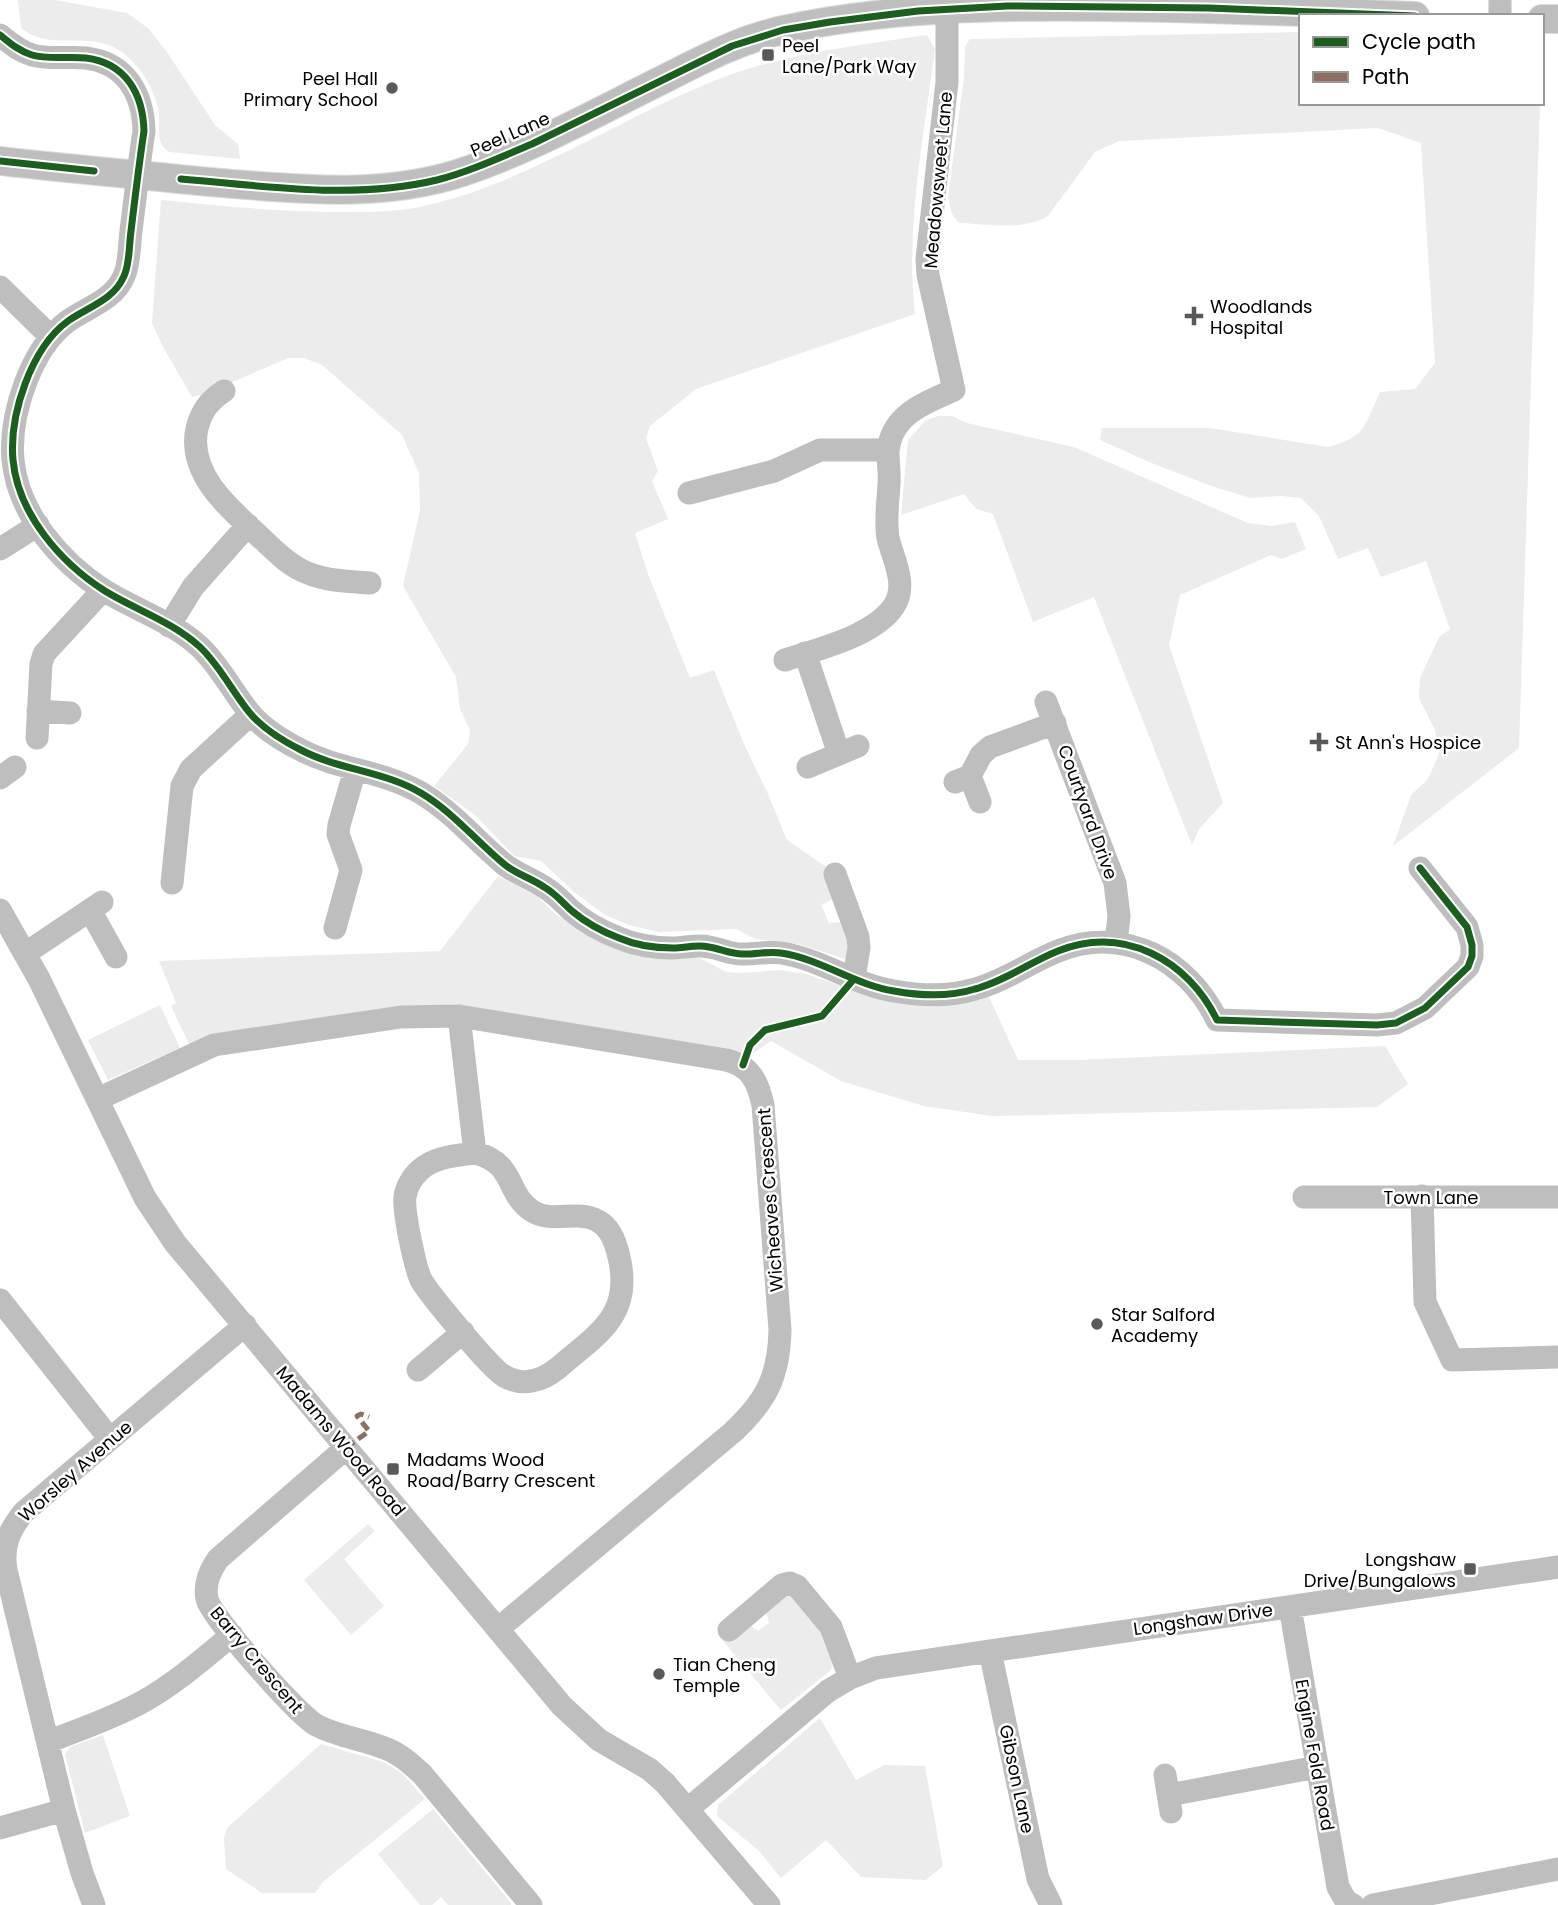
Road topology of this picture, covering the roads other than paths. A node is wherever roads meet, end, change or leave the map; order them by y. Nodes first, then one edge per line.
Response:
1 (1008, 3) edge
2 (1036, 3) edge
3 (947, 9) junction
4 (1364, 14) edge
5 (1, 24) edge
6 (0, 161) edge
7 (138, 176) junction
8 (0, 286) edge
9 (50, 336) junction
10 (224, 391) dead end
11 (6, 446) edge
12 (888, 450) junction
13 (689, 493) dead end
14 (38, 525) junction
15 (248, 526) junction
16 (0, 549) edge
17 (375, 583) dead end
18 (103, 590) junction
19 (169, 626) junction
20 (38, 711) junction
21 (70, 713) dead end
22 (251, 714) junction
23 (37, 738) dead end
24 (808, 767) dead end
25 (355, 770) junction
26 (979, 802) dead end
27 (1420, 868) dead end
28 (835, 874) dead end
29 (172, 883) dead end
30 (0, 910) edge
31 (336, 933) dead end
32 (1116, 943) junction
33 (26, 953) junction
34 (116, 957) dead end
35 (854, 979) junction
36 (458, 1016) junction
37 (97, 1099) junction
38 (475, 1153) junction
39 (1422, 1196) junction
40 (1304, 1197) dead end
41 (1558, 1197) edge
42 (0, 1300) edge
43 (245, 1325) junction
44 (464, 1332) junction
45 (1558, 1357) edge
46 (418, 1370) dead end
47 (110, 1439) junction
48 (346, 1448) junction
49 (1558, 1567) edge
50 (3, 1570) edge
51 (1290, 1607) junction
52 (499, 1628) junction
53 (729, 1630) dead end
54 (232, 1635) junction
55 (990, 1651) junction
56 (850, 1678) junction
57 (48, 1742) junction
58 (1317, 1767) junction
59 (1168, 1794) dead end
60 (688, 1809) junction
61 (64, 1810) junction
62 (0, 1828) edge
63 (1558, 1869) edge
64 (1346, 1904) edge
65 (94, 1905) edge
66 (531, 1905) edge
67 (769, 1905) edge
68 (1051, 1905) edge
69 (1373, 1905) edge

1 - 2 main road, Peel Lane
1 - 3 main road, Peel Lane
2 - 4 main road, Peel Lane
3 - 7 main road, Peel Lane
3 - 12 street, Meadowsweet Lane
5 - 7 street
6 - 7 main road, Peel Lane
7 - 9 street
8 - 9 street
9 - 11 street
10 - 15 street
11 - 14 street
12 - 13 street
12 - 24 street
14 - 16 street
14 - 18 street
15 - 17 street
15 - 19 street
18 - 19 street
18 - 20 street
19 - 22 street
20 - 21 street
20 - 23 street
22 - 25 street
22 - 29 street
25 - 31 street
25 - 35 street
26 - 32 street, Courtyard Drive
27 - 32 street
28 - 35 street
30 - 33 street, Madams Wood Road
32 - 35 street
33 - 34 street
33 - 37 street, Madams Wood Road
36 - 37 street, Wicheaves Crescent
36 - 38 street
36 - 52 street, Wicheaves Crescent
37 - 43 street, Madams Wood Road
38 - 44 street
38 - 44 street
39 - 40 street, Town Lane
39 - 41 street, Town Lane
39 - 45 street
42 - 47 street
43 - 47 street, Worsley Avenue
43 - 48 street, Madams Wood Road
44 - 46 street
47 - 50 street, Worsley Avenue
48 - 52 street, Madams Wood Road
48 - 54 street, Barry Crescent
49 - 51 street, Longshaw Drive
50 - 57 street, Worsley Avenue
51 - 55 street, Longshaw Drive
51 - 58 street, Engine Fold Road
52 - 60 street, Madams Wood Road
53 - 56 street
54 - 57 street
54 - 66 street, Barry Crescent
55 - 56 street, Longshaw Drive
55 - 68 street, Gibson Lane
56 - 60 street, Longshaw Drive
57 - 61 street, Worsley Avenue
58 - 59 street
58 - 64 street, Engine Fold Road
60 - 67 street, Madams Wood Road
61 - 62 street
61 - 65 street, Worsley Avenue
63 - 69 street

